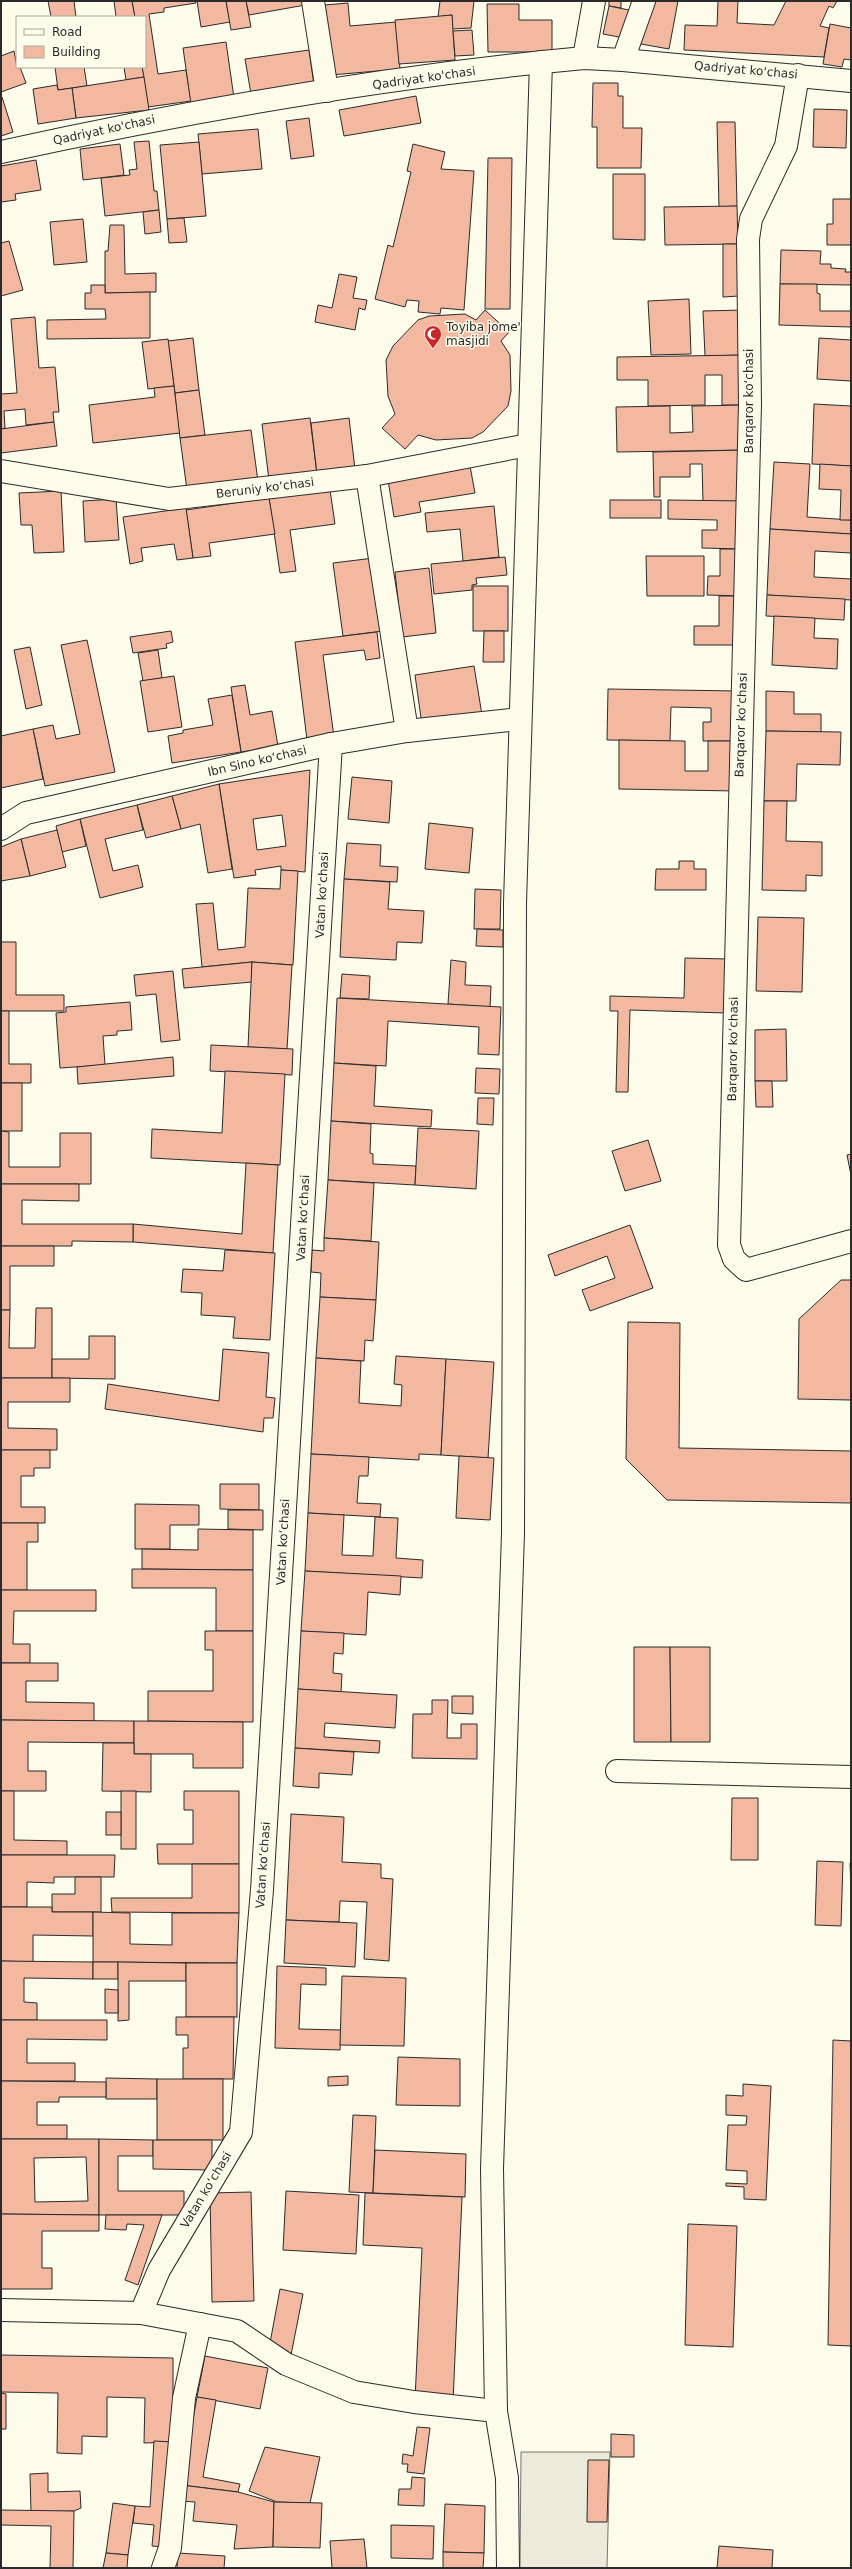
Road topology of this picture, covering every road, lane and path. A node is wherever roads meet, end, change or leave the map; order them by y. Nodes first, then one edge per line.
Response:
1 (313, 1) edge
2 (594, 1) edge
3 (644, 1) edge
4 (584, 58) junction
5 (622, 60) junction
6 (541, 62) junction
7 (798, 75) junction
8 (851, 81) edge
9 (327, 91) junction
10 (1, 152) edge
11 (528, 445) junction
12 (1, 471) edge
13 (367, 476) junction
14 (519, 719) junction
15 (407, 731) junction
16 (331, 744) junction
17 (1, 829) edge
18 (851, 1241) edge
19 (617, 1771) dead end
20 (851, 1777) edge
21 (1, 2310) edge
22 (140, 2313) junction
23 (200, 2324) junction
24 (496, 2411) junction
25 (163, 2568) edge
26 (508, 2568) edge

1 - 9 street
2 - 4 street
3 - 5 street
4 - 5 street, Qadriyat ko'chasi
4 - 6 street, Qadriyat ko'chasi
5 - 7 street, Qadriyat ko'chasi
6 - 9 street, Qadriyat ko'chasi
6 - 11 street
7 - 8 street, Qadriyat ko'chasi
7 - 18 street, Barqaror koʻchasi
9 - 10 street, Qadriyat ko'chasi
11 - 13 street, Beruniy koʻchasi
11 - 14 street
12 - 13 street, Beruniy koʻchasi
13 - 15 street
14 - 15 street, Ibn Sino koʻchasi
14 - 24 street
15 - 16 street, Ibn Sino koʻchasi
16 - 17 street, Ibn Sino koʻchasi
16 - 22 street, Vatan koʻchasi
19 - 20 street
21 - 22 street
22 - 23 street
23 - 24 street
23 - 25 street
24 - 26 street

